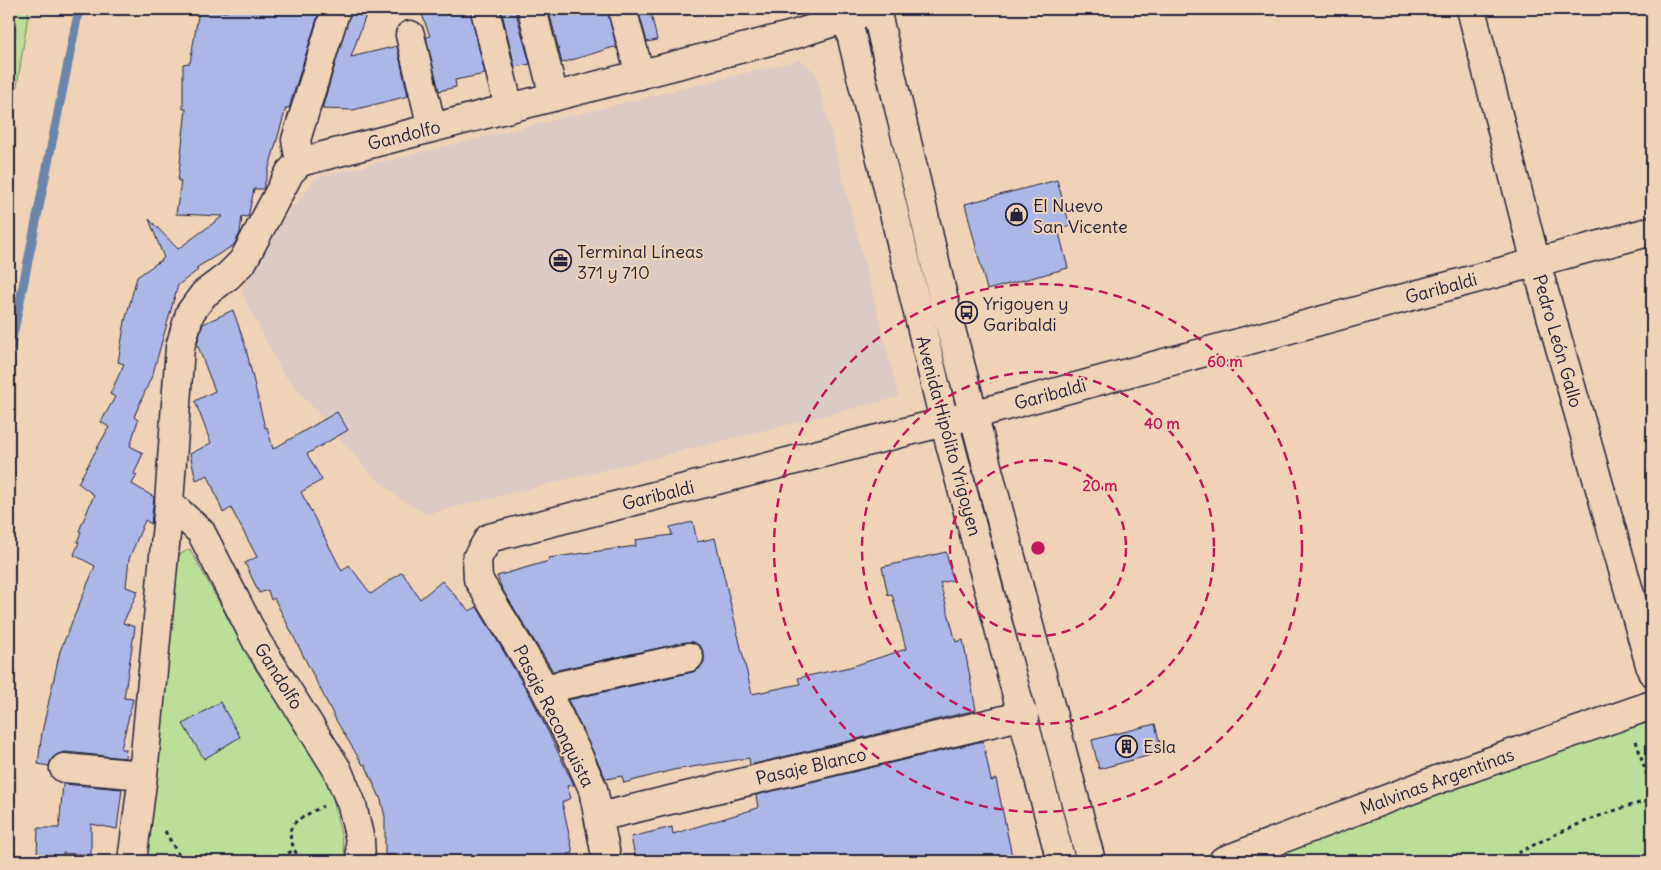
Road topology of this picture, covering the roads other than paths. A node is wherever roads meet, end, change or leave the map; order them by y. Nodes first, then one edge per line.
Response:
1 (336, 9) edge
2 (532, 9) edge
3 (622, 9) edge
4 (876, 9) edge
5 (1471, 9) edge
6 (485, 10) dead end
7 (846, 13) edge
8 (410, 35) dead end
9 (640, 75) junction
10 (554, 97) junction
11 (509, 108) junction
12 (432, 128) junction
13 (300, 162) junction
14 (1652, 230) edge
15 (1536, 263) junction
16 (972, 415) junction
17 (944, 421) junction
18 (169, 503) junction
19 (478, 579) joint
20 (689, 656) dead end
21 (1652, 672) edge
22 (545, 689) junction
23 (1652, 706) edge
24 (1024, 715) junction
25 (64, 768) dead end
26 (143, 776) junction
27 (599, 817) junction
28 (132, 861) edge
29 (361, 861) edge
30 (607, 861) edge
31 (1061, 861) edge
32 (1091, 861) edge
33 (1223, 861) edge

1 - 13 street
2 - 10 street
3 - 9 street
4 - 7 street, Gandolfo
4 - 16 street, Avenida Hipólito Yrigoyen
5 - 15 street, Pedro León Gallo
6 - 11 street
7 - 9 street, Gandolfo
7 - 17 street, Avenida Hipólito Yrigoyen
8 - 12 street
9 - 10 street, Gandolfo
10 - 11 street, Gandolfo
11 - 12 street, Gandolfo
12 - 13 street, Gandolfo
13 - 18 street
14 - 15 street, Garibaldi
15 - 16 street, Garibaldi
15 - 21 street, Pedro León Gallo
16 - 17 street, Garibaldi
16 - 32 street, Avenida Hipólito Yrigoyen
17 - 19 street, Garibaldi
17 - 24 street, Avenida Hipólito Yrigoyen
18 - 26 street
18 - 29 street, Gandolfo
19 - 22 street, Pasaje Reconquista
20 - 22 street
22 - 27 street, Pasaje Reconquista
23 - 33 street, Malvinas Argentinas
24 - 27 street, Pasaje Blanco
24 - 31 street, Avenida Hipólito Yrigoyen
25 - 26 street
26 - 28 street
27 - 30 street, Pasaje Reconquista

